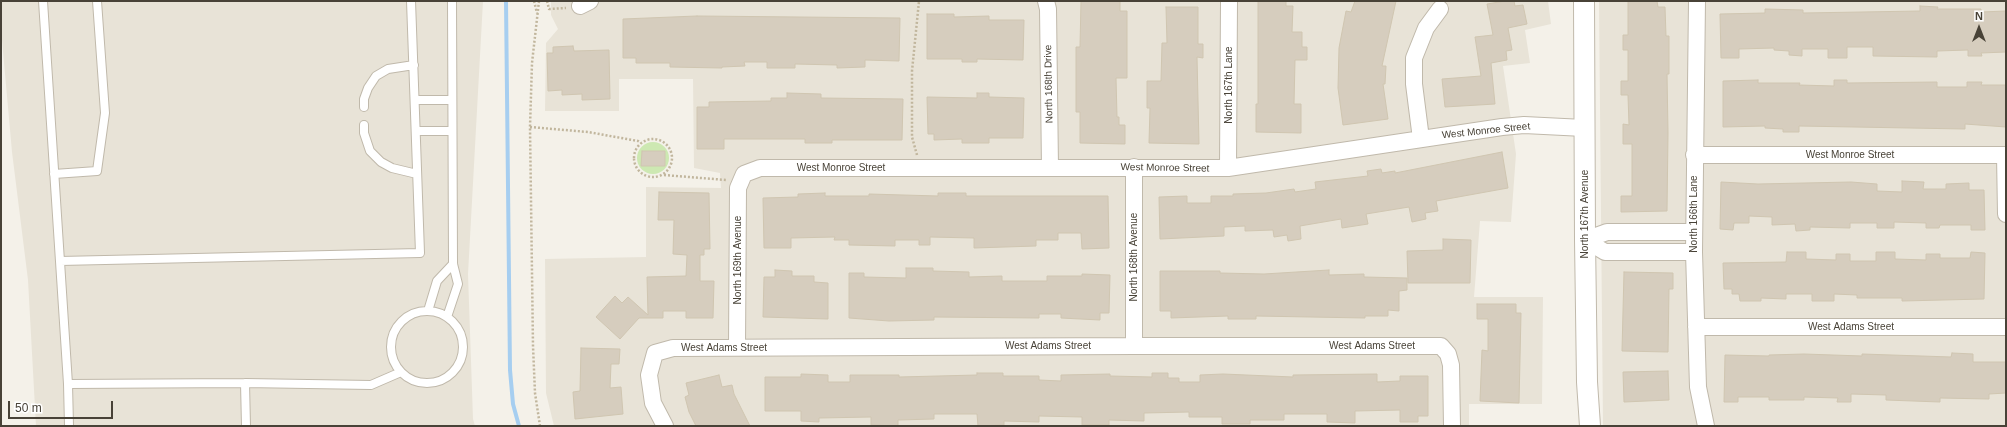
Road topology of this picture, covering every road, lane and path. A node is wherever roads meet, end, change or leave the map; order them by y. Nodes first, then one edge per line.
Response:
1 (43, 1) edge
2 (97, 1) edge
3 (411, 1) edge
4 (452, 1) edge
5 (534, 1) edge
6 (539, 1) edge
7 (547, 1) edge
8 (919, 1) edge
9 (1046, 1) edge
10 (1229, 1) edge
11 (1584, 1) edge
12 (1696, 1) edge
13 (585, 4) edge
14 (1440, 9) dead end
15 (538, 18) junction
16 (414, 65) junction
17 (415, 100) junction
18 (452, 100) junction
19 (364, 107) dead end
20 (364, 125) dead end
21 (530, 127) junction
22 (1584, 128) junction
23 (416, 130) junction
24 (452, 131) junction
25 (1421, 139) junction
26 (641, 143) junction
27 (1694, 155) junction
28 (2006, 155) edge
29 (1134, 167) junction
30 (917, 168) junction
31 (1050, 168) junction
32 (1228, 168) junction
33 (54, 174) junction
34 (418, 174) junction
35 (663, 175) junction
36 (742, 179) junction
37 (2006, 214) edge
38 (1694, 232) junction
39 (1585, 240) junction
40 (1694, 252) junction
41 (60, 262) junction
42 (453, 264) junction
43 (428, 311) junction
44 (447, 317) junction
45 (1696, 327) junction
46 (2006, 327) edge
47 (1134, 346) junction
48 (737, 347) junction
49 (401, 372) junction
50 (245, 383) junction
51 (68, 384) junction
52 (69, 426) edge
53 (246, 426) edge
54 (540, 426) edge
55 (665, 426) edge
56 (1452, 426) edge
57 (1590, 426) edge
58 (1706, 426) edge

1 - 33 lane
2 - 33 lane
3 - 16 lane
4 - 18 lane
5 - 15 path
6 - 15 path
7 - 13 path
8 - 30 path
9 - 31 street, North 168th Drive
10 - 32 street, North 167th Lane
11 - 22 street, North 167th Avenue
12 - 27 street, North 166th Lane
14 - 25 street
15 - 21 path
16 - 17 lane
16 - 19 lane
17 - 18 lane
17 - 23 lane
18 - 24 lane
20 - 34 lane
21 - 26 path
21 - 54 path
22 - 25 street, West Monroe Street
22 - 39 street, North 167th Avenue
23 - 24 lane
23 - 34 lane
24 - 42 lane
25 - 32 street, West Monroe Street
26 - 35 path
26 - 35 path
27 - 28 street, West Monroe Street
27 - 38 street, North 166th Lane
28 - 37 street
29 - 31 street, West Monroe Street
29 - 32 street, West Monroe Street
29 - 47 street, North 168th Avenue
30 - 31 street, West Monroe Street
30 - 36 street, West Monroe Street
33 - 41 lane
34 - 41 lane
35 - 36 path
36 - 48 street, North 169th Avenue
38 - 39 street
38 - 40 street, North 166th Lane
39 - 40 street
39 - 57 street, North 167th Avenue
40 - 45 street, North 166th Lane
41 - 51 lane
42 - 43 lane
42 - 44 lane
43 - 44 lane
43 - 49 lane
44 - 49 lane
45 - 46 street, West Adams Street
45 - 58 street, North 166th Lane
47 - 48 street, West Adams Street
47 - 56 street, West Adams Street
48 - 55 street, West Adams Street
49 - 50 lane
50 - 51 lane
50 - 53 lane
51 - 52 lane

